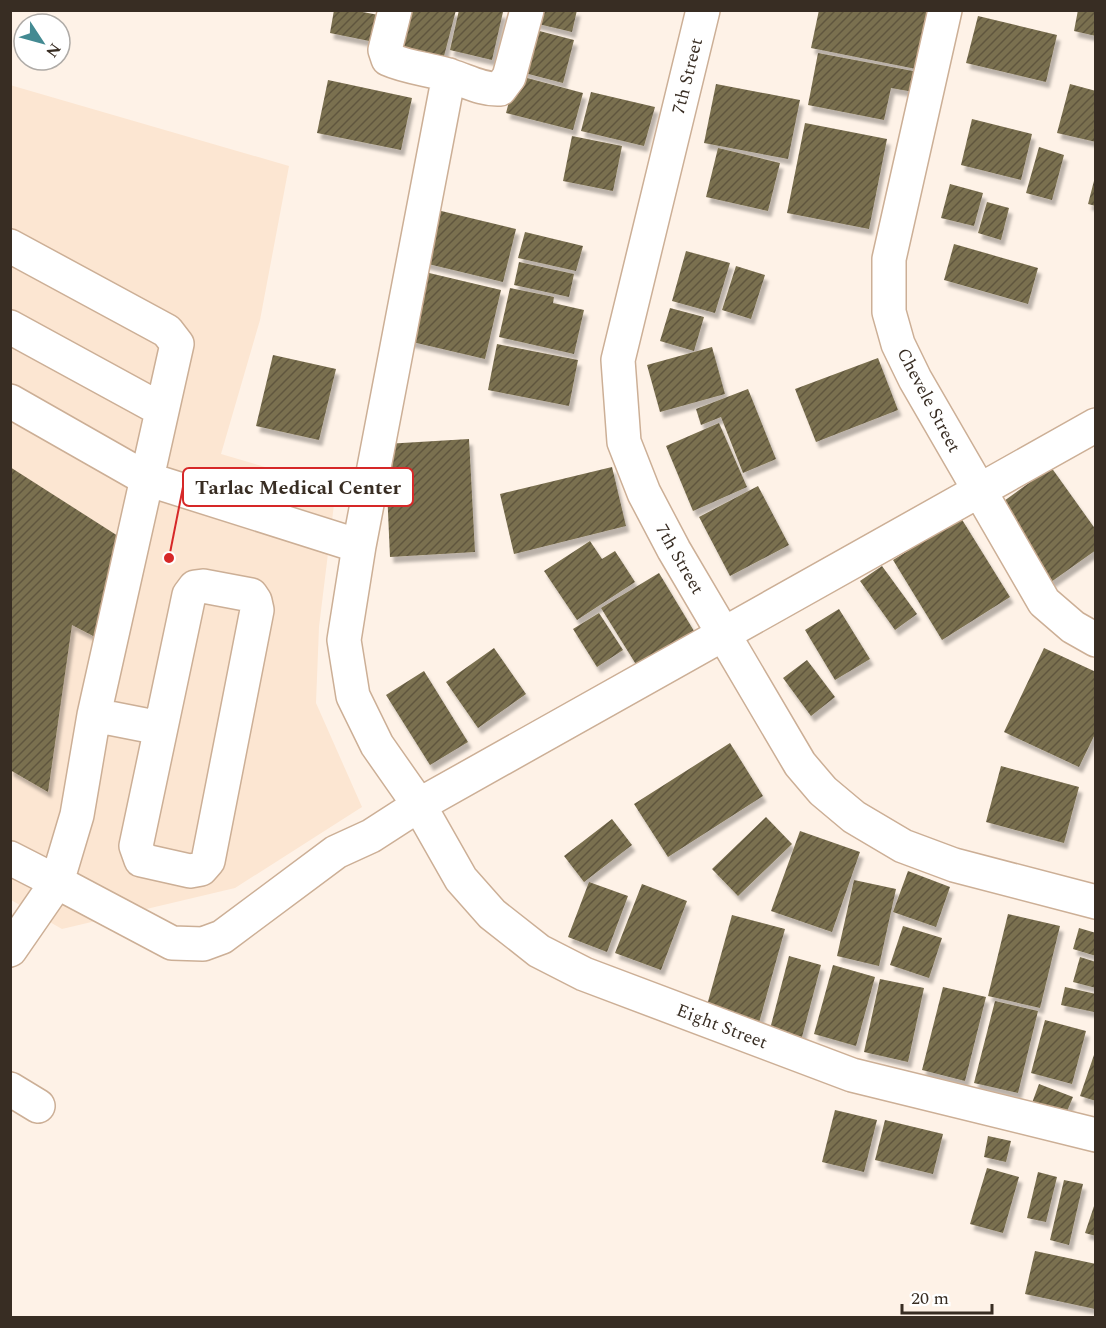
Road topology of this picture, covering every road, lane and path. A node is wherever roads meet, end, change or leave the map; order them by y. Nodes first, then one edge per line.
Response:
1 (396, 10) edge
2 (527, 10) edge
3 (703, 10) edge
4 (945, 10) edge
5 (449, 75) junction
6 (10, 246) edge
7 (10, 327) edge
8 (10, 401) edge
9 (162, 410) junction
10 (1095, 425) edge
11 (147, 479) junction
12 (980, 491) junction
13 (358, 546) junction
14 (724, 633) junction
15 (1095, 640) edge
16 (94, 715) junction
17 (160, 728) junction
18 (419, 806) junction
19 (10, 858) edge
20 (57, 882) junction
21 (1095, 902) edge
22 (10, 950) edge
23 (10, 1089) edge
24 (38, 1106) dead end
25 (1095, 1135) edge

1 - 5 street
2 - 5 street
3 - 14 street, 7th Street
4 - 12 street, Chevele Street
5 - 13 street, Eight Street
6 - 9 street
7 - 9 street
8 - 11 street
9 - 11 street
10 - 12 street
11 - 13 street
11 - 16 street
12 - 14 street
12 - 15 street, Chevele Street
13 - 18 street, Eight Street
14 - 18 street
14 - 21 street, 7th Street
16 - 17 street
16 - 20 street
17 - 17 street
18 - 20 street
18 - 25 street, Eight Street
19 - 20 street
20 - 22 street
23 - 24 street

